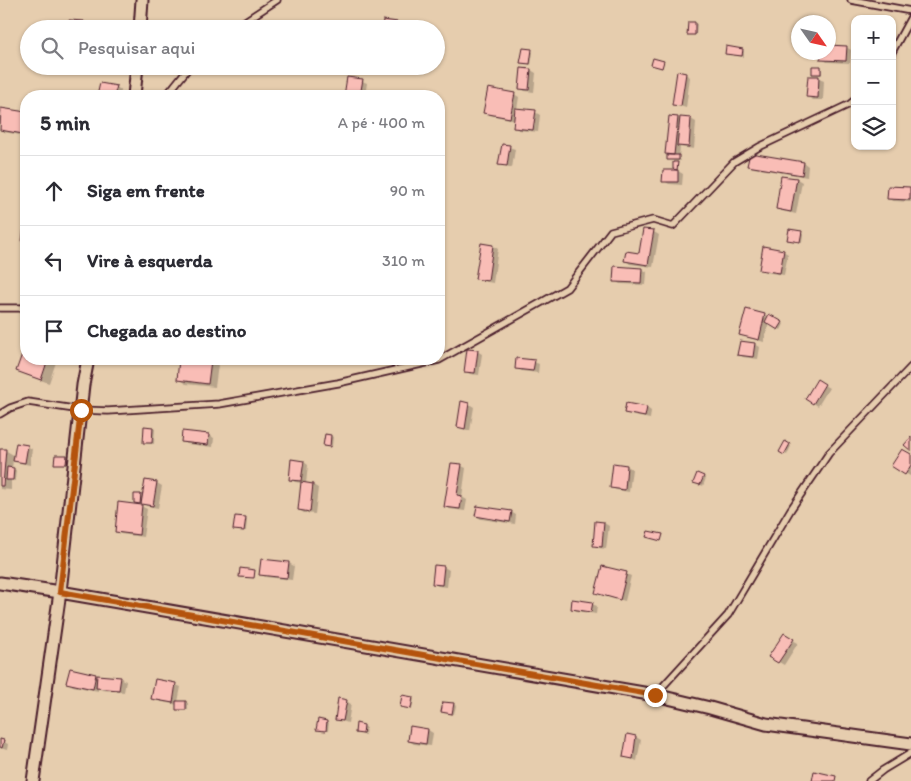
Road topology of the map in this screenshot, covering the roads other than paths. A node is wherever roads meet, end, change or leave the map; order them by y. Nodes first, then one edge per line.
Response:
1 (142, 0) edge
2 (277, 0) edge
3 (851, 0) edge
4 (911, 10) edge
5 (911, 17) edge
6 (141, 20) edge
7 (247, 20) edge
8 (896, 45) edge
9 (136, 75) edge
10 (183, 75) edge
11 (135, 90) edge
12 (171, 90) edge
13 (851, 103) edge
14 (0, 308) edge
15 (20, 308) edge
16 (445, 357) edge
17 (87, 365) edge
18 (417, 365) edge
19 (911, 367) edge
20 (81, 410) junction
21 (0, 414) edge
22 (0, 583) edge
23 (60, 592) junction
24 (655, 695) junction
25 (911, 744) edge
26 (911, 753) edge
27 (33, 781) edge
28 (869, 781) edge

1 - 6 street
2 - 7 lane
3 - 4 lane
5 - 8 lane
9 - 11 street
10 - 12 lane
13 - 16 lane
14 - 15 lane
17 - 20 street
18 - 20 lane
19 - 24 lane
20 - 21 lane
20 - 23 street
22 - 23 street
23 - 24 street
23 - 27 street
24 - 25 street
26 - 28 lane

